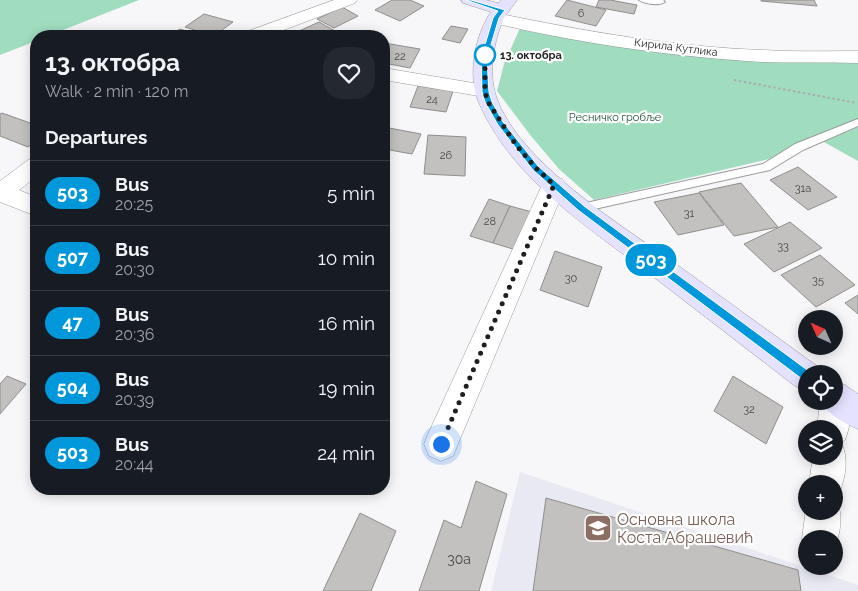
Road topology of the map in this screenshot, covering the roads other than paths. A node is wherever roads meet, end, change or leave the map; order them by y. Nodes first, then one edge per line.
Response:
1 (349, 0) edge
2 (469, 0) edge
3 (643, 0) edge
4 (661, 2) dead end
5 (503, 9) edge
6 (268, 30) edge
7 (858, 57) edge
8 (390, 75) edge
9 (485, 92) junction
10 (858, 122) edge
11 (30, 170) edge
12 (554, 185) junction
13 (1, 192) edge
14 (30, 204) edge
15 (581, 208) junction
16 (798, 370) edge
17 (441, 444) dead end

1 - 6 street
2 - 5 street
3 - 4 lane
5 - 7 street, Кирила Кутлика
5 - 9 street
8 - 9 street
9 - 12 street
10 - 15 lane
11 - 13 street
12 - 15 street
12 - 17 street
13 - 14 street
15 - 16 street

